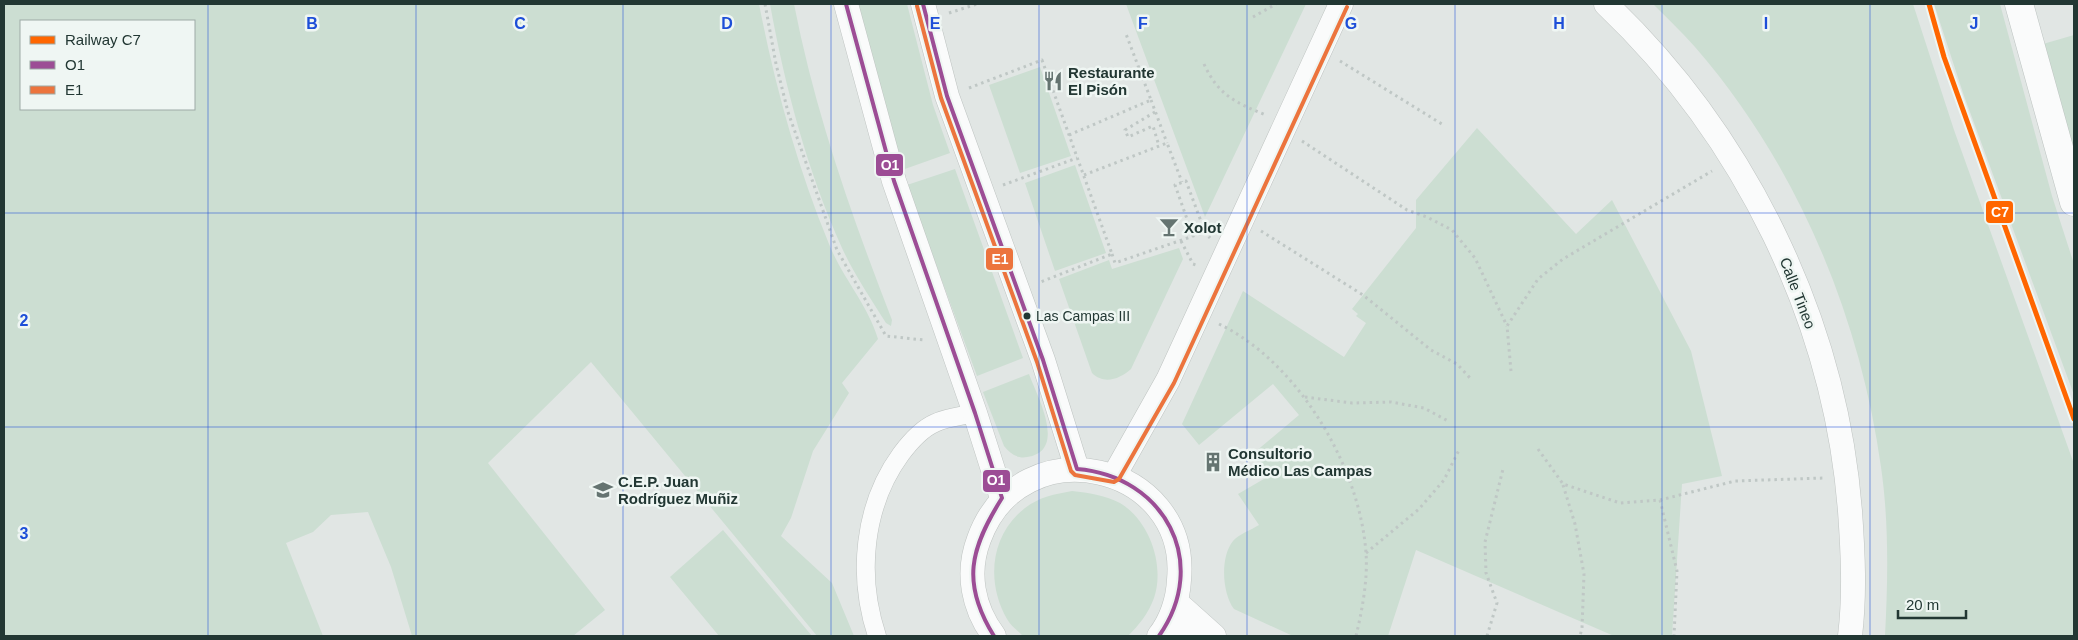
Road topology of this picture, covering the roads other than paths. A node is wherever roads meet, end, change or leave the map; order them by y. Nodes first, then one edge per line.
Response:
1 (846, 4) edge
2 (1341, 4) edge
3 (1606, 4) edge
4 (2019, 4) edge
5 (925, 12) edge
6 (2074, 202) edge
7 (975, 413) junction
8 (1077, 469) junction
9 (1114, 476) junction
10 (1002, 498) junction
11 (1176, 602) junction
12 (1161, 633) edge
13 (877, 636) edge
14 (994, 636) edge
15 (1201, 636) edge
16 (1214, 636) edge
17 (1850, 636) edge

1 - 7 street
2 - 9 street
3 - 17 street, Calle Tineo
4 - 6 main road
5 - 8 street
7 - 10 street
7 - 13 street
8 - 9 street
8 - 10 street
9 - 11 street
10 - 14 street
11 - 12 street
11 - 16 street
12 - 15 street

